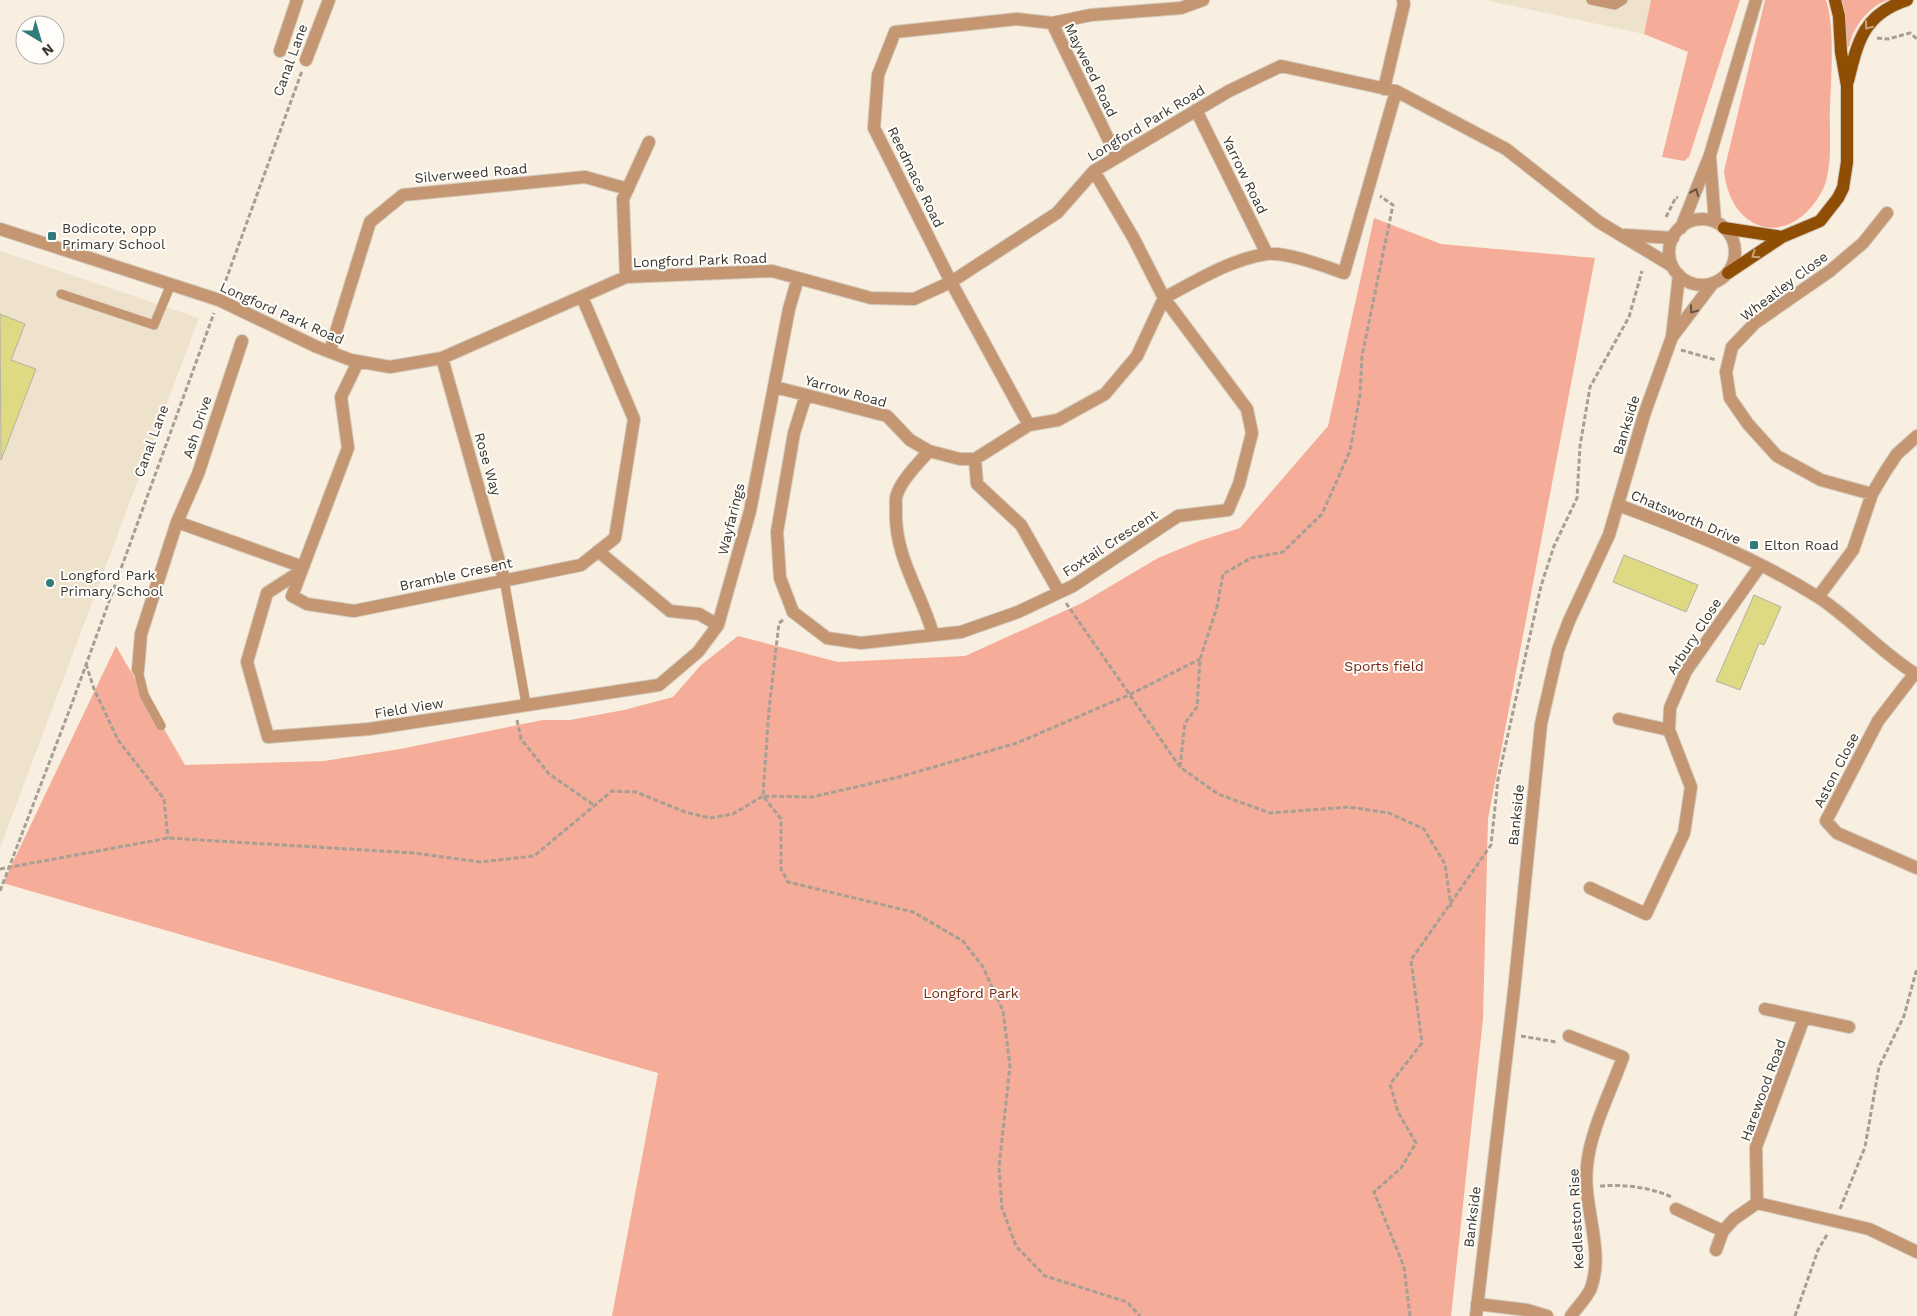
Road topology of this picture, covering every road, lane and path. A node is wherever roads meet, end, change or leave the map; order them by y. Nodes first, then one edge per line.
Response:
1 (297, 0) edge
2 (329, 0) edge
3 (1202, 0) edge
4 (1403, 0) edge
5 (1591, 0) edge
6 (1623, 0) edge
7 (1756, 0) edge
8 (1835, 0) edge
9 (1907, 0) edge
10 (1052, 23) junction
11 (1862, 33) junction
12 (1917, 39) edge
13 (280, 51) dead end
14 (306, 60) joint
15 (1846, 86) junction
16 (1390, 90) junction
17 (1196, 110) junction
18 (649, 142) dead end
19 (1710, 156) junction
20 (1117, 157) junction
21 (1094, 171) junction
22 (628, 189) junction
23 (1377, 194) dead end
24 (1887, 213) dead end
25 (1719, 225) junction
26 (0, 229) edge
27 (1677, 233) junction
28 (1622, 234) junction
29 (1782, 237) junction
30 (1267, 254) junction
31 (1676, 270) junction
32 (1642, 271) dead end
33 (1728, 273) junction
34 (626, 277) junction
35 (798, 278) junction
36 (951, 282) junction
37 (1713, 283) junction
38 (170, 284) junction
39 (61, 294) dead end
40 (582, 297) junction
41 (1164, 298) junction
42 (219, 300) junction
43 (242, 341) dead end
44 (1670, 342) junction
45 (330, 351) junction
46 (442, 358) junction
47 (358, 362) junction
48 (1728, 364) junction
49 (775, 387) junction
50 (806, 395) junction
51 (1029, 425) junction
52 (1917, 436) edge
53 (929, 450) junction
54 (975, 460) junction
55 (1872, 494) junction
56 (1618, 505) junction
57 (177, 522) junction
58 (598, 551) junction
59 (1760, 566) junction
60 (302, 569) junction
61 (504, 580) junction
62 (1059, 592) junction
63 (1818, 598) junction
64 (793, 612) junction
65 (718, 625) junction
66 (933, 634) junction
67 (1200, 659) junction
68 (86, 663) junction
69 (138, 670) joint
70 (1916, 674) edge
71 (1130, 694) junction
72 (520, 705) junction
73 (1619, 719) dead end
74 (161, 726) dead end
75 (1669, 730) junction
76 (1180, 767) junction
77 (763, 796) junction
78 (594, 805) junction
79 (168, 838) junction
80 (9, 868) junction
81 (1917, 868) edge
82 (0, 869) edge
83 (1590, 888) dead end
84 (0, 891) edge
85 (1451, 906) junction
86 (1917, 968) edge
87 (1765, 1009) dead end
88 (1804, 1018) junction
89 (1849, 1028) dead end
90 (1508, 1034) junction
91 (1569, 1036) joint
92 (1587, 1187) junction
93 (1757, 1203) junction
94 (1676, 1209) joint
95 (1835, 1221) junction
96 (1723, 1231) junction
97 (1716, 1250) dead end
98 (1917, 1252) edge
99 (1476, 1310) edge
100 (1140, 1316) edge
101 (1410, 1316) edge
102 (1547, 1316) edge
103 (1571, 1316) edge
104 (1795, 1316) edge

1 - 13 street
2 - 14 street, Canal Lane
3 - 10 street
4 - 16 street
5 - 6 lane
7 - 19 street
8 - 15 main road
9 -> 11 main road
10 - 20 street, Mayweed Road
10 - 36 street, Reedmace Road
11 - 12 path
11 - 15 main road
14 - 42 path, Canal Lane
15 - 29 main road
16 - 17 street, Longford Park Road
16 - 28 street, Longford Park Road
16 - 30 street
17 - 20 street, Longford Park Road
17 - 30 street, Yarrow Road
18 - 22 street
19 - 25 street
27 -> 19 street
20 - 21 street, Longford Park Road
21 - 36 street, Longford Park Road
21 - 41 street
22 - 34 street
22 - 45 street, Silverweed Road
23 - 67 path
24 - 48 street, Wheatley Close
25 - 27 street
25 - 29 main road
25 - 33 street
26 - 38 street, Longford Park Road
27 - 28 street, Longford Park Road
27 - 31 street
28 - 31 street, Longford Park Road
29 -> 33 main road
30 - 41 street
31 - 37 street
31 - 44 street, Bankside
32 - 85 path
33 - 37 street
34 - 35 street, Longford Park Road
34 - 40 street, Longford Park Road
35 - 36 street, Longford Park Road
35 - 49 street, Wayfarings
36 - 51 street
37 -> 44 street, Bankside
38 - 39 lane
38 - 42 street, Longford Park Road
40 - 46 street, Longford Park Road
40 - 58 street, Bramble Cresent
41 - 51 street
41 - 62 street, Foxtail Crescent
42 - 45 street, Longford Park Road
42 - 68 path, Canal Lane
43 - 57 street, Ash Drive
44 - 48 path
44 - 56 street, Bankside
45 - 47 street, Longford Park Road
46 - 47 street, Longford Park Road
46 - 61 street, Rose Way
47 - 60 street, Bramble Cresent
48 - 55 street, Wheatley Close
49 - 50 street, Yarrow Road
49 - 65 street, Wayfarings
50 - 53 street, Yarrow Road
50 - 64 street
51 - 54 street
52 - 55 street
53 - 54 street, Yarrow Road
53 - 66 street
54 - 62 street
55 - 63 street
56 - 59 street, Chatsworth Drive
56 - 90 street, Bankside
57 - 60 street
57 - 69 street, Ash Drive
58 - 61 street, Bramble Cresent
58 - 65 street
59 - 63 street, Chatsworth Drive
59 - 75 street, Arbury Close
60 - 61 street, Bramble Cresent
60 - 72 street, Field View
61 - 72 lane
62 - 66 street, Foxtail Crescent
62 - 71 path
63 - 70 street, Chatsworth Drive
64 - 66 street, Foxtail Crescent
64 - 77 path
65 - 72 street, Field View
67 - 71 path
67 - 76 path
68 - 79 path
68 - 80 path, Canal Lane
69 - 74 lane, Ash Drive
70 - 81 street, Aston Close
71 - 76 path
71 - 77 path
72 - 78 path
73 - 75 street
75 - 83 street, Arbury Close
76 - 85 path
77 - 78 path
77 - 100 path
78 - 79 path
79 - 80 path
80 - 82 path
80 - 84 path, Canal Lane
85 - 101 path
86 - 95 path
87 - 88 street
88 - 89 street
88 - 93 street, Harewood Road
90 - 91 path
90 - 99 street, Bankside
91 - 92 street, Kedleston Rise
92 - 94 path
92 - 103 street, Kedleston Rise
93 - 95 street
93 - 96 street
94 - 96 street
95 - 98 street
95 - 104 path
96 - 97 street
99 - 102 street

